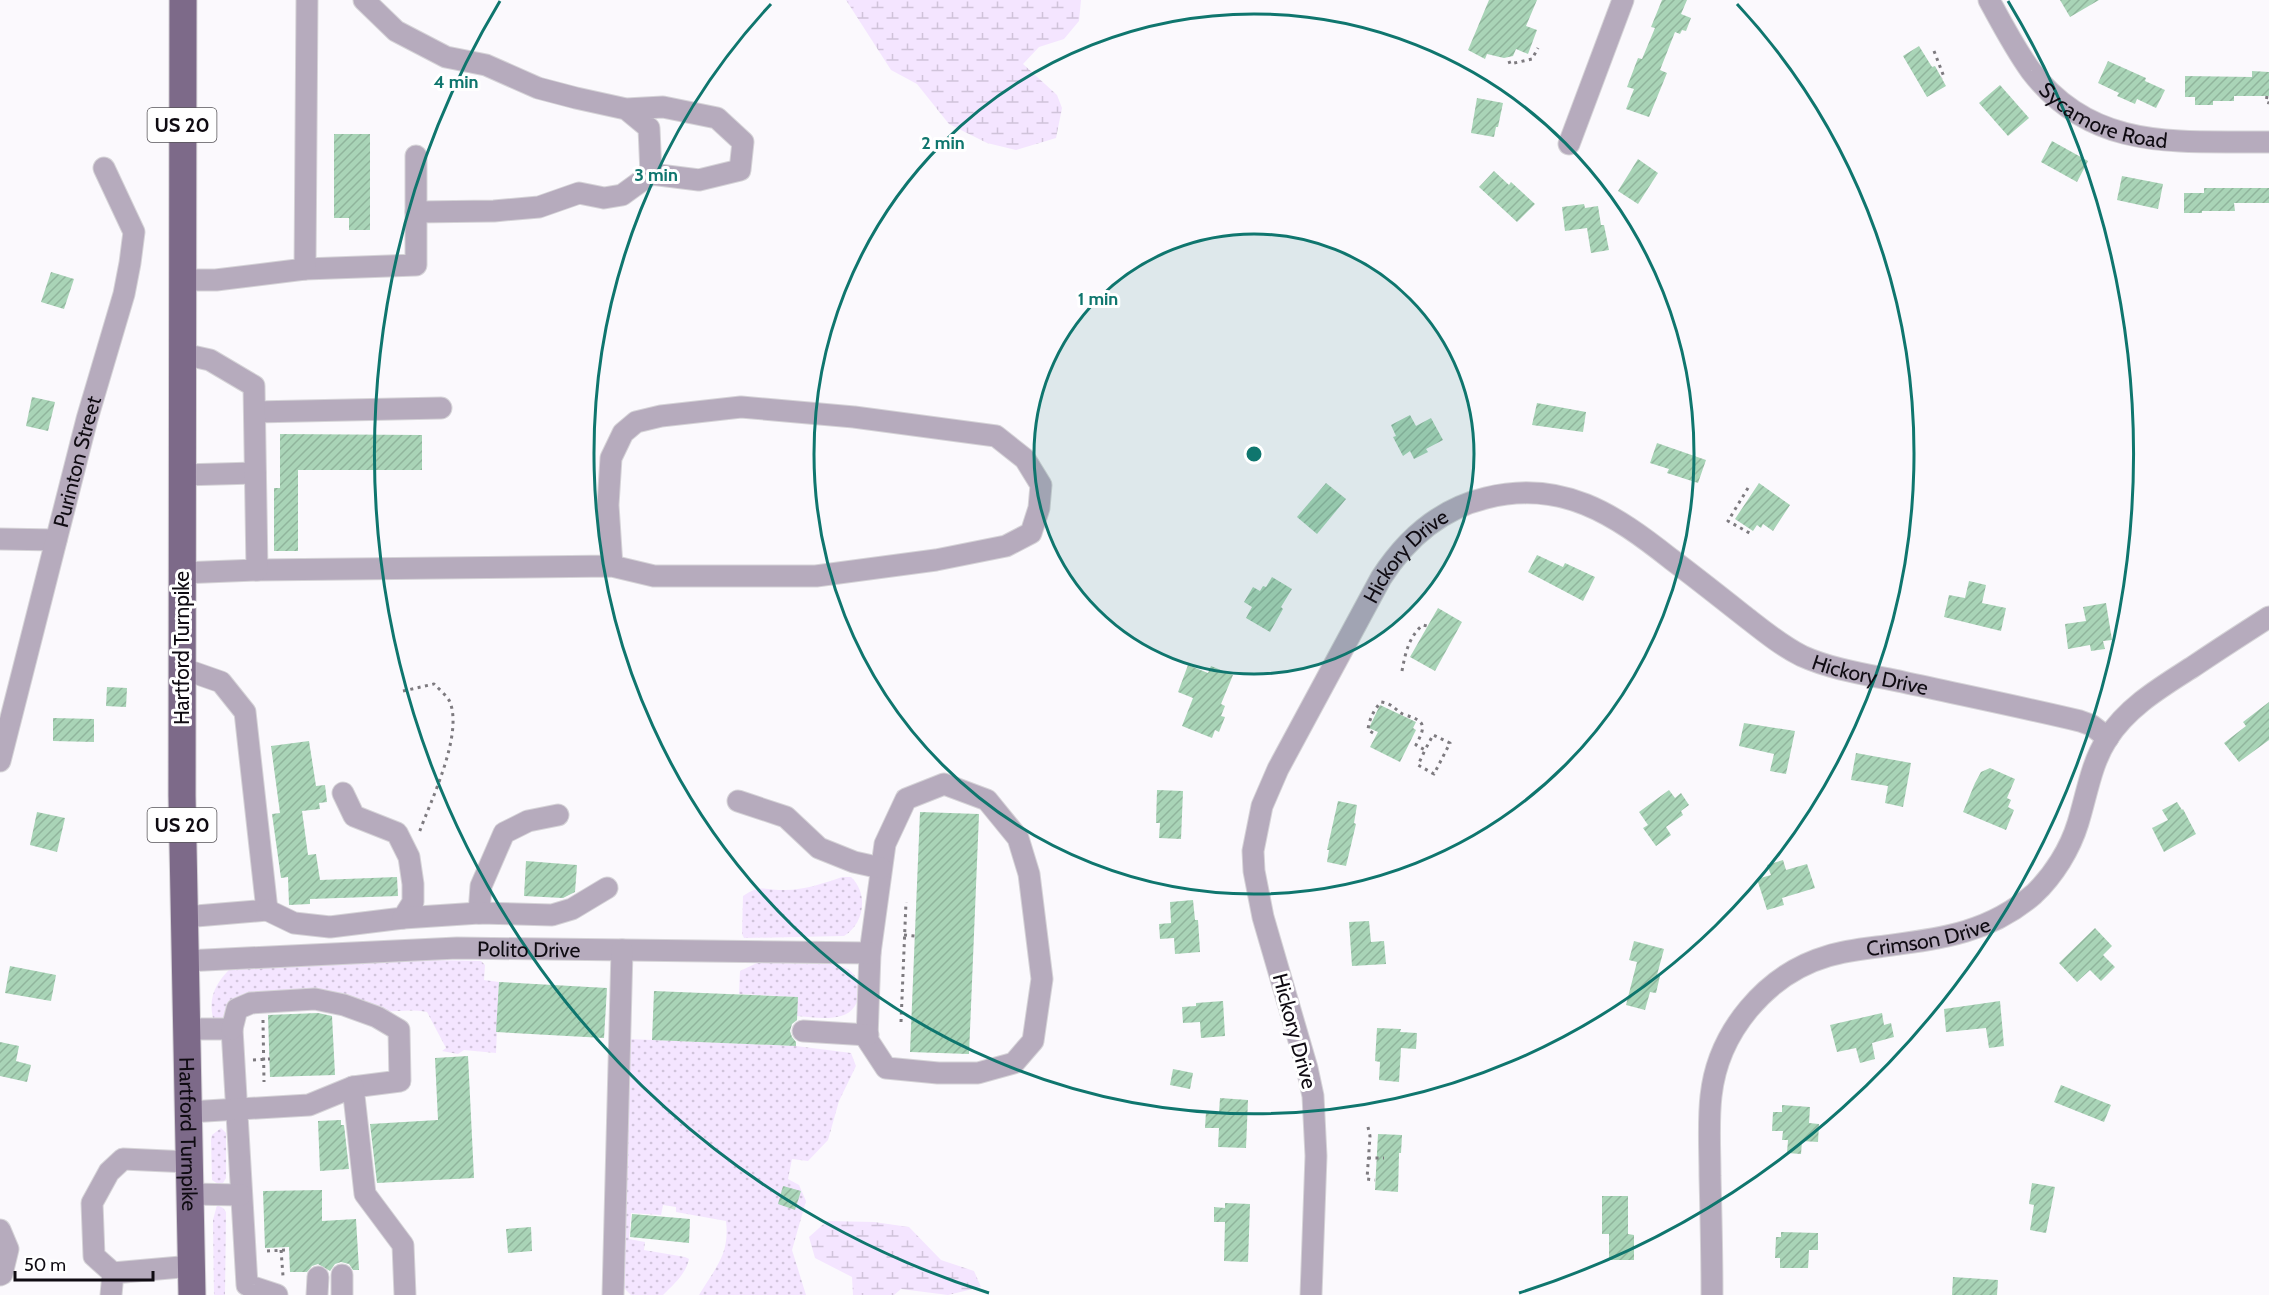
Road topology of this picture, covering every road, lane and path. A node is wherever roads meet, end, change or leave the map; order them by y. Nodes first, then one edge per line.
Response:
1 (183, 0) edge
2 (307, 0) edge
3 (364, 0) edge
4 (1623, 0) edge
5 (1989, 0) edge
6 (1538, 48) dead end
7 (1934, 51) dead end
8 (1509, 61) dead end
9 (1942, 78) dead end
10 (2267, 96) dead end
11 (2269, 103) edge
12 (626, 109) junction
13 (2269, 142) edge
14 (1569, 144) dead end
15 (416, 156) dead end
16 (104, 168) dead end
17 (651, 174) junction
18 (416, 213) junction
19 (306, 269) junction
20 (183, 280) junction
21 (183, 354) junction
22 (441, 408) dead end
23 (255, 412) junction
24 (255, 473) junction
25 (182, 475) junction
26 (1748, 488) dead end
27 (1753, 535) dead end
28 (0, 539) edge
29 (56, 540) junction
30 (612, 566) junction
31 (257, 570) junction
32 (181, 573) junction
33 (2269, 617) edge
34 (1427, 626) dead end
35 (181, 668) junction
36 (1402, 670) dead end
37 (403, 691) dead end
38 (1373, 733) dead end
39 (2108, 738) junction
40 (1425, 750) junction
41 (0, 761) edge
42 (342, 793) dead end
43 (738, 801) dead end
44 (558, 815) dead end
45 (410, 857) junction
46 (881, 868) junction
47 (607, 888) dead end
48 (906, 902) dead end
49 (267, 910) junction
50 (479, 914) junction
51 (184, 917) junction
52 (403, 918) junction
53 (904, 935) junction
54 (915, 936) dead end
55 (622, 950) junction
56 (870, 953) junction
57 (185, 961) junction
58 (262, 1018) dead end
59 (901, 1022) dead end
60 (187, 1029) junction
61 (232, 1029) junction
62 (802, 1031) dead end
63 (868, 1035) junction
64 (263, 1059) junction
65 (270, 1059) dead end
66 (264, 1082) dead end
67 (353, 1087) junction
68 (236, 1110) junction
69 (189, 1112) junction
70 (1368, 1127) dead end
71 (1368, 1158) junction
72 (1384, 1158) dead end
73 (189, 1162) junction
74 (1375, 1180) dead end
75 (190, 1194) junction
76 (241, 1195) junction
77 (0, 1230) edge
78 (281, 1250) junction
79 (287, 1250) dead end
80 (267, 1251) dead end
81 (192, 1266) junction
82 (113, 1273) junction
83 (0, 1275) edge
84 (280, 1286) edge
85 (111, 1295) edge
86 (192, 1295) edge
87 (405, 1295) edge
88 (613, 1295) edge
89 (1311, 1295) edge
90 (1712, 1295) edge

1 - 20 main road, Hartford Turnpike / US 20
2 - 19 street
3 - 12 street
4 - 14 street
5 - 13 street, Sycamore Road
6 - 8 path
7 - 9 path
10 - 11 path
12 - 17 street
12 - 17 street
15 - 18 street
16 - 29 street, Purinton Street
17 - 18 street
18 - 19 street
19 - 20 street
20 - 21 main road, Hartford Turnpike / US 20
21 - 23 street
21 - 25 main road, Hartford Turnpike / US 20
22 - 23 street
23 - 24 street
24 - 25 street
24 - 31 street
25 - 32 main road, Hartford Turnpike / US 20
26 - 27 path
28 - 29 street
29 - 41 street, Purinton Street
30 - 30 street
30 - 31 street
31 - 32 street
32 - 35 main road, Hartford Turnpike / US 20
33 - 39 street, Crimson Drive
34 - 36 path
35 - 49 street
35 - 51 main road, Hartford Turnpike / US 20
37 - 45 path
38 - 40 path
39 - 89 street, Hickory Drive
39 - 90 street, Crimson Drive
40 - 40 path
42 - 45 street
43 - 46 street
44 - 50 street
45 - 52 street
46 - 56 street
46 - 63 street
47 - 50 street
48 - 53 path
49 - 51 street
49 - 52 street
50 - 52 street
51 - 57 main road, Hartford Turnpike / US 20
53 - 54 path
53 - 59 path
55 - 56 street, Polito Drive
55 - 57 street, Polito Drive
55 - 88 street
56 - 63 street
57 - 60 main road, Hartford Turnpike / US 20
58 - 64 path
60 - 61 street
60 - 69 main road, Hartford Turnpike / US 20
61 - 67 street
61 - 68 street
62 - 63 street
64 - 65 path
64 - 66 path
67 - 68 street
67 - 87 street
68 - 69 street
68 - 76 street
69 - 73 main road, Hartford Turnpike / US 20
70 - 71 path
71 - 72 path
71 - 74 path
73 - 75 main road, Hartford Turnpike / US 20
73 - 82 street
75 - 76 street
75 - 81 main road, Hartford Turnpike / US 20
76 - 84 street
77 - 83 street
78 - 79 path
78 - 80 path
78 - 84 path
81 - 82 street
81 - 86 main road, Hartford Turnpike / US 20
82 - 85 street

